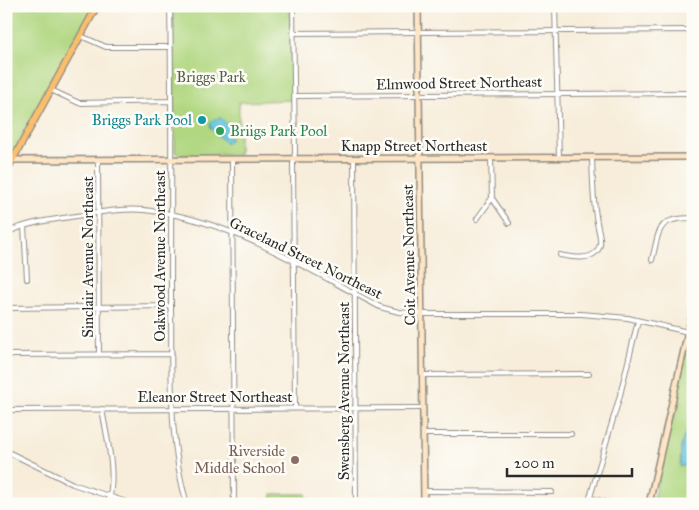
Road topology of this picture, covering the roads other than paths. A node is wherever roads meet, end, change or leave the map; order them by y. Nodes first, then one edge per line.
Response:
1 (97, 6) edge
2 (170, 6) edge
3 (293, 6) edge
4 (418, 6) edge
5 (555, 6) edge
6 (693, 30) edge
7 (556, 31) junction
8 (418, 32) junction
9 (293, 33) junction
10 (81, 36) junction
11 (170, 46) junction
12 (51, 90) junction
13 (693, 93) edge
14 (419, 94) junction
15 (558, 94) junction
16 (295, 96) junction
17 (171, 101) junction
18 (421, 158) junction
19 (490, 158) junction
20 (559, 158) junction
21 (592, 158) junction
22 (693, 158) edge
23 (172, 159) junction
24 (232, 159) junction
25 (294, 159) junction
26 (354, 159) junction
27 (10, 160) edge
28 (98, 160) junction
29 (6, 172) edge
30 (492, 198) junction
31 (98, 212) junction
32 (171, 214) junction
33 (693, 218) edge
34 (477, 219) dead end
35 (509, 223) dead end
36 (24, 226) junction
37 (6, 233) edge
38 (232, 233) junction
39 (560, 255) dead end
40 (652, 260) dead end
41 (294, 263) junction
42 (27, 279) dead end
43 (355, 294) junction
44 (172, 306) junction
45 (98, 307) junction
46 (6, 308) edge
47 (693, 310) edge
48 (422, 314) junction
49 (638, 321) junction
50 (688, 332) junction
51 (99, 354) junction
52 (172, 354) junction
53 (6, 355) edge
54 (424, 374) junction
55 (589, 374) dead end
56 (173, 408) junction
57 (233, 408) junction
58 (295, 408) junction
59 (356, 408) junction
60 (423, 408) junction
61 (102, 409) junction
62 (6, 410) edge
63 (423, 434) junction
64 (571, 434) dead end
65 (6, 451) edge
66 (424, 492) junction
67 (552, 492) dead end
68 (110, 497) junction
69 (590, 498) junction
70 (108, 504) edge
71 (132, 504) edge
72 (187, 504) edge
73 (234, 504) edge
74 (356, 504) edge
75 (424, 504) edge
76 (588, 504) edge
77 (613, 504) edge
78 (649, 504) edge

1 - 10 main road
2 - 11 street, Oakwood Avenue Northeast
3 - 9 street
4 - 8 street, Coit Avenue Northeast
5 - 7 street
6 - 7 street
7 - 8 street
7 - 15 street
8 - 9 street
8 - 14 street, Coit Avenue Northeast
9 - 16 street
10 - 11 street
10 - 12 main road
11 - 17 street, Oakwood Avenue Northeast
12 - 17 street
12 - 27 main road
13 - 15 street, Elmwood Street Northeast
14 - 15 street, Elmwood Street Northeast
14 - 16 street, Elmwood Street Northeast
14 - 18 street, Coit Avenue Northeast
15 - 20 street
16 - 25 street
17 - 23 street, Oakwood Avenue Northeast
18 - 19 street, Knapp Street Northeast
18 - 26 street, Knapp Street Northeast
18 - 48 street, Coit Avenue Northeast
19 - 20 street, Knapp Street Northeast
19 - 30 street
20 - 21 street, Knapp Street Northeast
21 - 22 street, Knapp Street Northeast
21 - 39 street
23 - 24 street, Knapp Street Northeast
23 - 28 street, Knapp Street Northeast
23 - 32 street, Oakwood Avenue Northeast
24 - 25 street, Knapp Street Northeast
24 - 38 street
25 - 26 street, Knapp Street Northeast
25 - 41 street
26 - 43 street, Swensberg Avenue Northeast
27 - 28 street, Knapp Street Northeast
27 - 29 main road
28 - 31 street, Sinclair Avenue Northeast
30 - 34 street
30 - 35 street
31 - 32 street, Graceland Street Northeast
31 - 36 street, Graceland Street Northeast
31 - 45 street, Sinclair Avenue Northeast
32 - 38 street, Graceland Street Northeast
32 - 44 street, Oakwood Avenue Northeast
33 - 40 street
36 - 37 street, Graceland Street Northeast
36 - 42 street
38 - 41 street, Graceland Street Northeast
38 - 57 street
41 - 43 street, Graceland Street Northeast
41 - 58 street
43 - 48 street, Graceland Street Northeast
43 - 59 street, Swensberg Avenue Northeast
44 - 45 street
44 - 52 street, Oakwood Avenue Northeast
45 - 46 street
45 - 51 street, Sinclair Avenue Northeast
47 - 50 street
48 - 49 street, Graceland Street Northeast
48 - 54 street, Coit Avenue Northeast
49 - 50 street, Graceland Street Northeast
49 - 69 street
50 - 78 street
51 - 52 street
51 - 53 street
52 - 56 street, Oakwood Avenue Northeast
54 - 55 street
54 - 60 street, Coit Avenue Northeast
56 - 57 street, Eleanor Street Northeast
56 - 61 street, Eleanor Street Northeast
56 - 72 street, Oakwood Avenue Northeast
57 - 58 street, Eleanor Street Northeast
57 - 73 street
58 - 59 street, Eleanor Street Northeast
59 - 60 street, Eleanor Street Northeast
59 - 74 street, Swensberg Avenue Northeast
60 - 63 street, Coit Avenue Northeast
61 - 62 street, Eleanor Street Northeast
61 - 68 street
63 - 64 street
63 - 66 street, Coit Avenue Northeast
65 - 68 street
66 - 67 street
66 - 75 street, Coit Avenue Northeast
68 - 70 street
68 - 71 street
69 - 76 street
69 - 77 street

